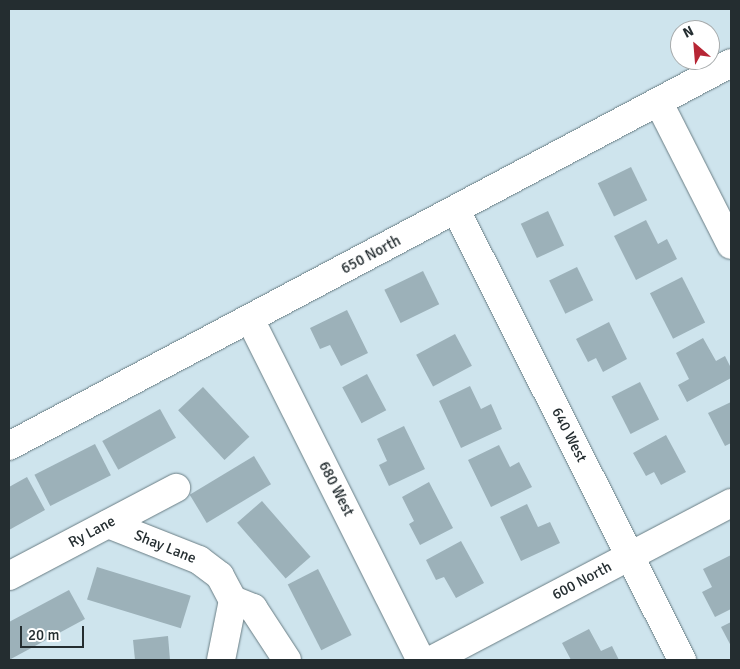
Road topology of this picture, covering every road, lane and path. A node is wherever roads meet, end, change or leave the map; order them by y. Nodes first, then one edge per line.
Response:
1 (731, 62) edge
2 (659, 103) junction
3 (456, 210) junction
4 (731, 245) edge
5 (250, 319) junction
6 (9, 446) edge
7 (176, 488) dead end
8 (731, 503) edge
9 (108, 524) junction
10 (630, 556) junction
11 (9, 576) edge
12 (233, 600) junction
13 (221, 660) edge
14 (287, 660) edge
15 (421, 660) edge
16 (432, 660) edge
17 (682, 660) edge

1 - 2 street, 650 North
2 - 3 street, 650 North
2 - 4 street
3 - 5 street, 650 North
3 - 10 street, 640 West
5 - 6 street, 650 North
5 - 15 street, 680 West
7 - 9 street, Ry Lane
8 - 10 street, 600 North
9 - 11 street, Ry Lane
9 - 12 street, Shay Lane
10 - 16 street, 600 North
10 - 17 street, 640 West
12 - 13 street
12 - 14 street

